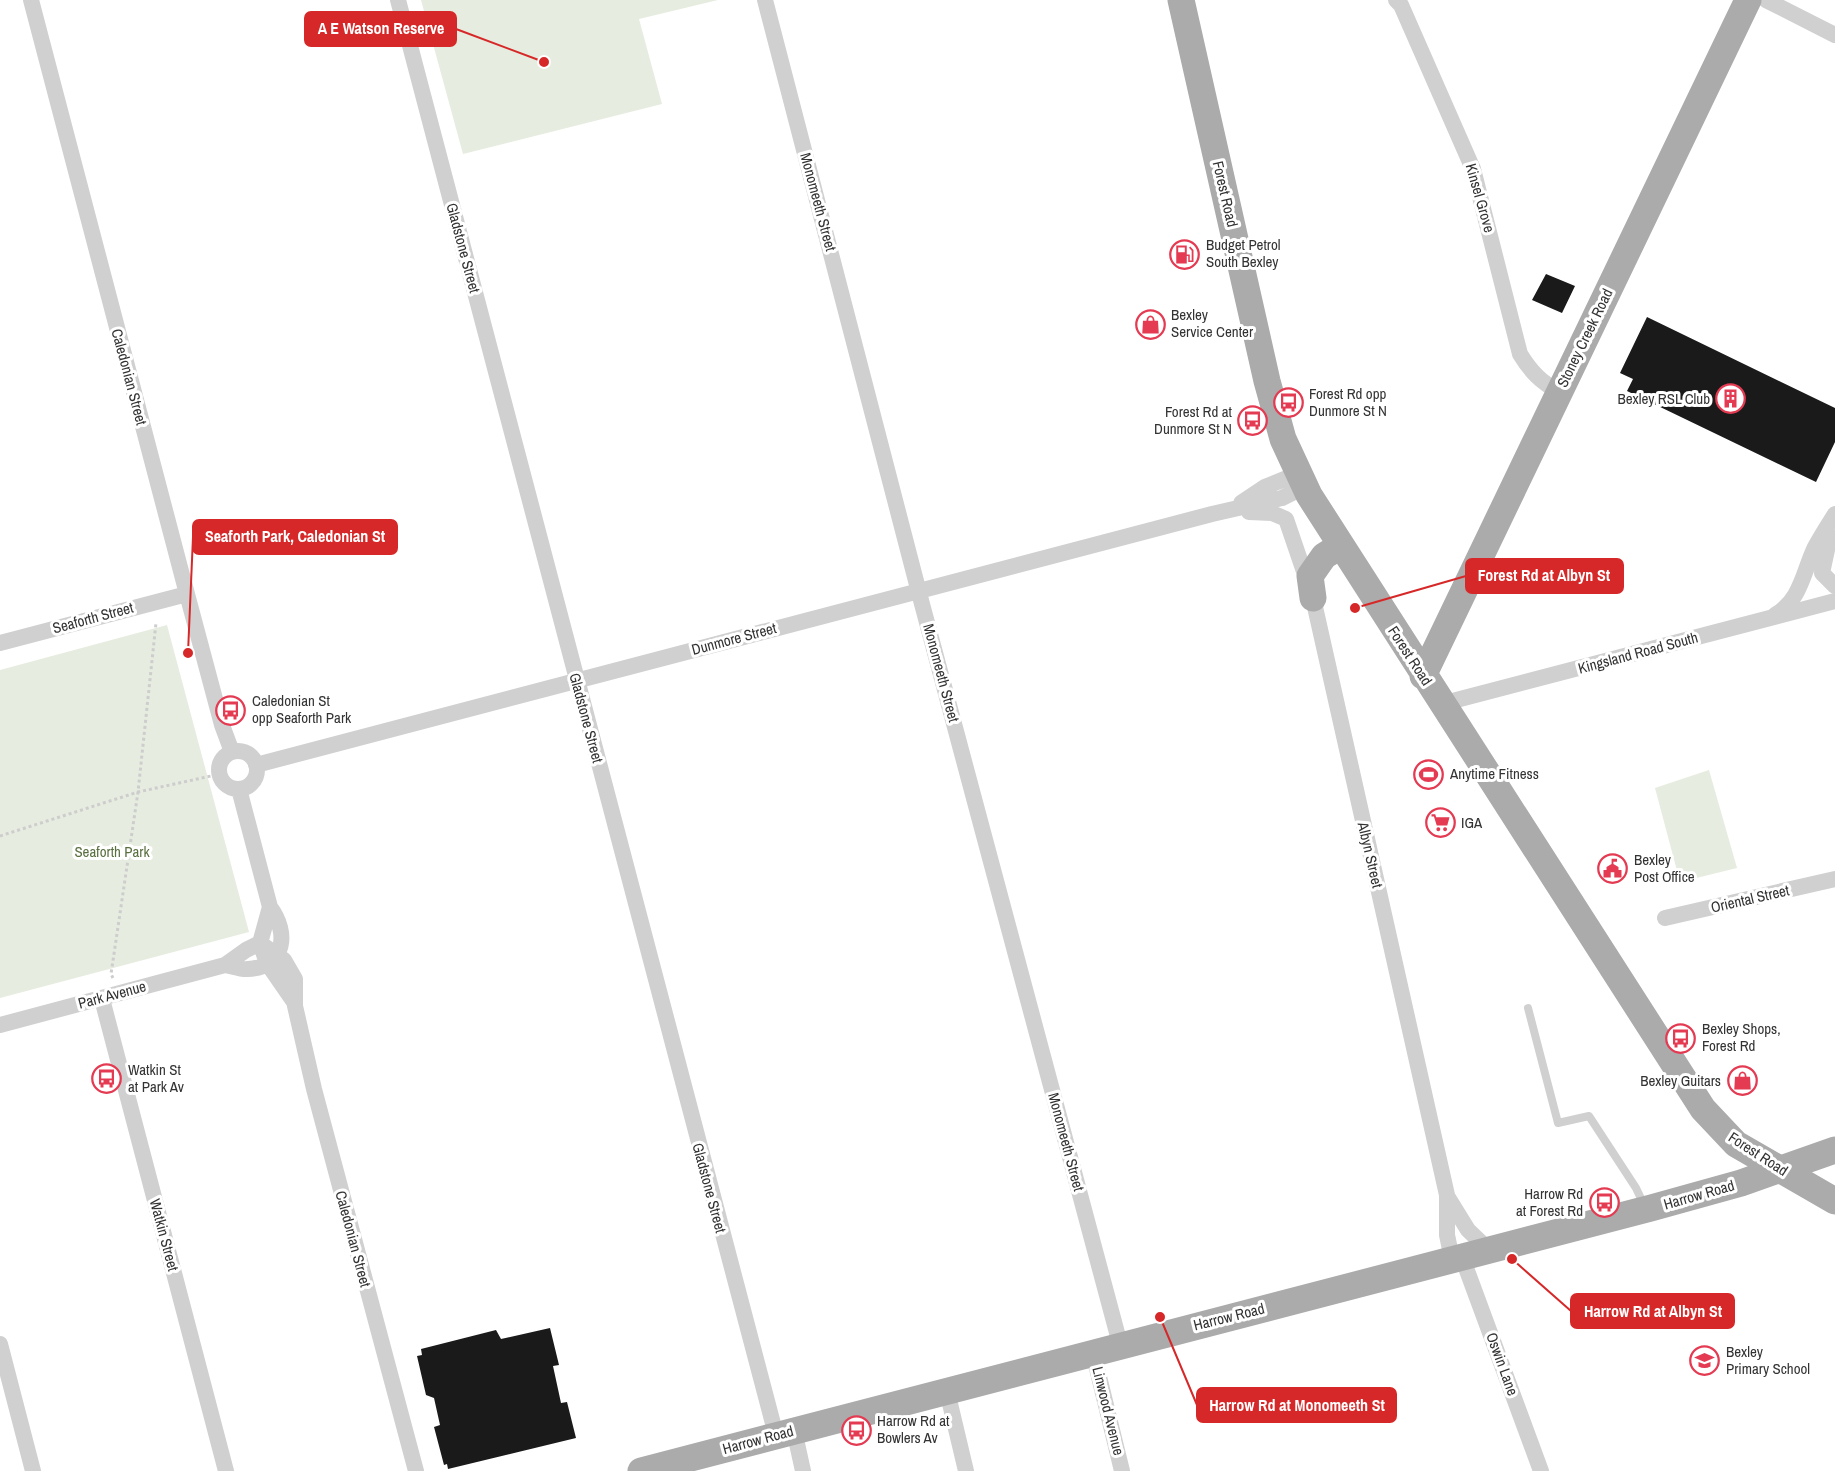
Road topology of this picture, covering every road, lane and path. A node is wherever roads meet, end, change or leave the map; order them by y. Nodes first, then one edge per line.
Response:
1 (30, 0) edge
2 (398, 0) edge
3 (765, 0) edge
4 (1181, 0) edge
5 (1396, 0) edge
6 (1748, 0) edge
7 (1766, 0) edge
8 (1835, 35) edge
9 (1559, 392) junction
10 (1301, 480) junction
11 (1212, 514) junction
12 (1835, 514) edge
13 (1286, 519) joint
14 (1835, 521) edge
15 (1345, 554) junction
16 (1835, 586) edge
17 (919, 590) junction
18 (187, 594) junction
19 (1313, 598) junction
20 (1835, 601) edge
21 (1760, 621) junction
22 (156, 623) dead end
23 (0, 643) edge
24 (1424, 676) junction
25 (576, 680) junction
26 (1441, 704) junction
27 (232, 752) junction
28 (256, 765) junction
29 (220, 774) junction
30 (239, 789) junction
31 (138, 792) junction
32 (0, 836) edge
33 (1835, 879) edge
34 (270, 907) junction
35 (1665, 918) dead end
36 (260, 943) junction
37 (272, 960) junction
38 (225, 965) junction
39 (120, 993) junction
40 (102, 999) junction
41 (1528, 1008) dead end
42 (0, 1024) edge
43 (1835, 1150) edge
44 (1780, 1169) junction
45 (1447, 1195) junction
46 (1835, 1201) edge
47 (1646, 1209) junction
48 (1489, 1250) junction
49 (1457, 1258) junction
50 (0, 1344) edge
51 (1120, 1344) junction
52 (1093, 1352) junction
53 (947, 1391) junction
54 (785, 1433) junction
55 (33, 1471) edge
56 (226, 1471) edge
57 (416, 1471) edge
58 (641, 1471) edge
59 (803, 1471) edge
60 (966, 1471) edge
61 (1122, 1471) edge
62 (1541, 1471) edge

1 - 18 street, Caledonian Street
2 - 25 street, Gladstone Street
3 - 17 street, Monomeeth Street
4 - 10 main road, Forest Road
5 - 9 street, Kinsel Grove
6 - 9 main road, Stoney Creek Road
7 - 8 street
9 - 24 main road, Stoney Creek Road
10 - 11 street, Dunmore Street
10 - 15 main road, Forest Road
11 - 13 street, Dunmore Street
11 - 17 street, Dunmore Street
12 - 21 street
13 - 19 street, Albyn Street
14 - 16 street
15 - 19 main road
15 - 24 main road, Forest Road
17 - 25 street, Dunmore Street
17 - 51 street, Monomeeth Street
18 - 23 street, Seaforth Street
18 - 27 street, Caledonian Street
19 - 45 street, Albyn Street
20 - 21 street, Kingsland Road South
21 - 26 street, Kingsland Road South
22 - 31 path
24 - 26 main road, Forest Road
25 - 28 street, Dunmore Street
25 - 54 street, Gladstone Street
26 - 44 main road, Forest Road
27 - 28 street
27 - 29 street
28 - 30 street
29 - 30 street
29 - 31 path
30 - 34 street
31 - 32 path
31 - 39 path
33 - 35 street, Oriental Street
34 - 36 street
34 - 37 street
36 - 37 street, Caledonian Street
36 - 38 street, Park Avenue
37 - 38 street, Park Avenue
37 - 57 street, Caledonian Street
38 - 39 street, Park Avenue
39 - 40 street, Park Avenue
40 - 42 street, Park Avenue
40 - 56 street, Watkin Street
41 - 47 lane
43 - 44 main road, Harrow Road
44 - 46 main road, Forest Road
44 - 47 main road, Harrow Road
45 - 48 street, Albyn Street
45 - 49 street, Albyn Street
47 - 48 main road, Harrow Road
48 - 49 main road, Harrow Road
49 - 51 main road, Harrow Road
49 - 62 street, Oswin Lane
50 - 55 street
51 - 52 main road, Harrow Road
52 - 53 main road, Harrow Road
52 - 61 street, Linwood Avenue
53 - 54 main road, Harrow Road
53 - 60 street
54 - 58 main road, Harrow Road
54 - 59 street, Gladstone Street

